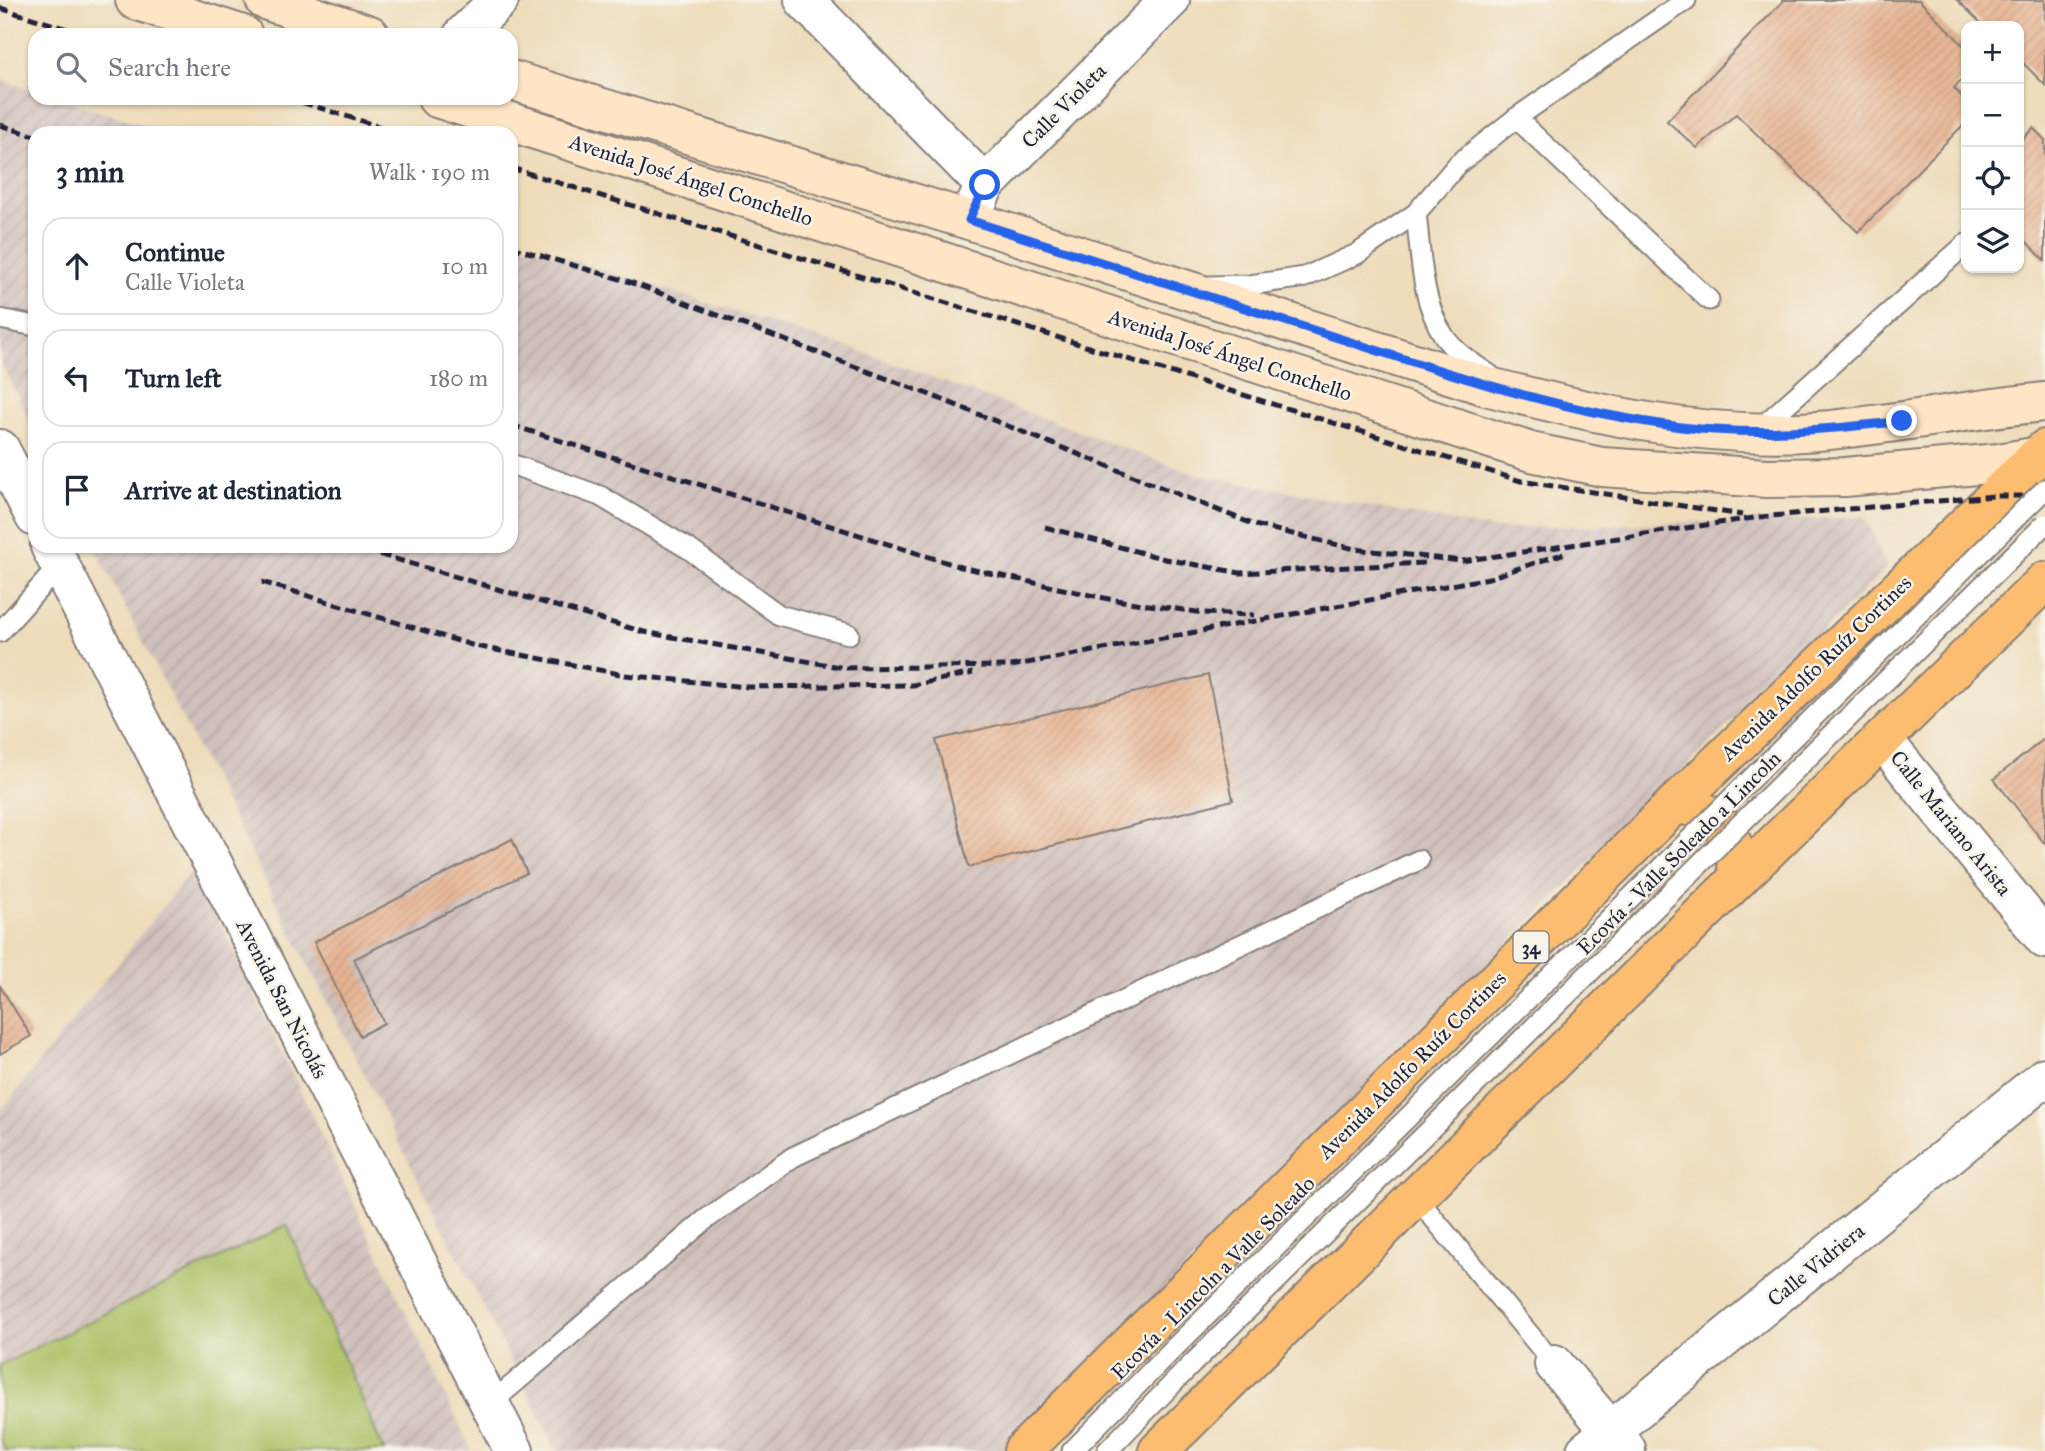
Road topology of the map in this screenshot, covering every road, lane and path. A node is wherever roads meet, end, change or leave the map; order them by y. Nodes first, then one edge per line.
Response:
1 (135, 0) edge
2 (265, 0) edge
3 (499, 0) edge
4 (804, 0) edge
5 (1170, 0) edge
6 (1686, 0) edge
7 (221, 28) edge
8 (349, 28) edge
9 (470, 28) edge
10 (518, 82) edge
11 (460, 105) edge
12 (1516, 118) junction
13 (985, 185) junction
14 (1416, 213) junction
15 (969, 220) junction
16 (1961, 248) edge
17 (1181, 288) junction
18 (1709, 300) dead end
19 (0, 319) edge
20 (28, 325) edge
21 (1520, 395) junction
22 (2045, 402) edge
23 (1755, 432) junction
24 (0, 449) edge
25 (2043, 462) edge
26 (518, 467) edge
27 (28, 503) edge
28 (2045, 524) edge
29 (55, 556) edge
30 (2045, 581) edge
31 (0, 632) edge
32 (849, 634) dead end
33 (1883, 740) junction
34 (1676, 803) junction
35 (1419, 860) dead end
36 (1738, 879) junction
37 (2045, 939) edge
38 (2045, 1077) edge
39 (1416, 1197) junction
40 (1554, 1364) joint
41 (490, 1404) junction
42 (1608, 1444) edge
43 (514, 1451) edge
44 (1023, 1451) edge
45 (1072, 1451) edge
46 (1107, 1451) edge
47 (1158, 1451) edge

1 - 7 main road
2 - 8 main road
3 - 9 street
4 - 13 street
5 - 13 street, Calle Violeta
6 - 12 lane
10 - 15 main road, Avenida José Ángel Conchello
11 - 25 main road, Avenida José Ángel Conchello
12 - 14 lane
12 - 18 lane
13 - 15 street, Calle Violeta
14 - 17 lane
14 - 21 lane
15 - 17 main road, Avenida José Ángel Conchello
16 - 23 lane
17 - 21 main road, Avenida José Ángel Conchello
19 - 20 lane
21 - 23 main road, Avenida José Ángel Conchello
22 - 23 main road, Avenida José Ángel Conchello
24 - 27 street
25 - 34 main road, Avenida Adolfo Ruíz Cortines / 34
25 - 45 lane, Ecovía - Lincoln a Valle Soleado, bridge
26 - 32 lane
28 - 46 lane, Ecovía - Valle Soleado a Lincoln, bridge
29 - 31 lane
29 - 41 street, Avenida San Nicolás
30 - 33 main road
33 - 36 main road
33 - 37 street, Calle Mariano Arista
34 - 36 main road
34 - 44 main road, Avenida Adolfo Ruíz Cortines / 34
35 - 41 lane
36 - 39 main road
38 - 42 street, Calle Vidriera
39 - 40 lane
39 - 47 main road
40 - 42 street
41 - 43 street, Avenida San Nicolás

